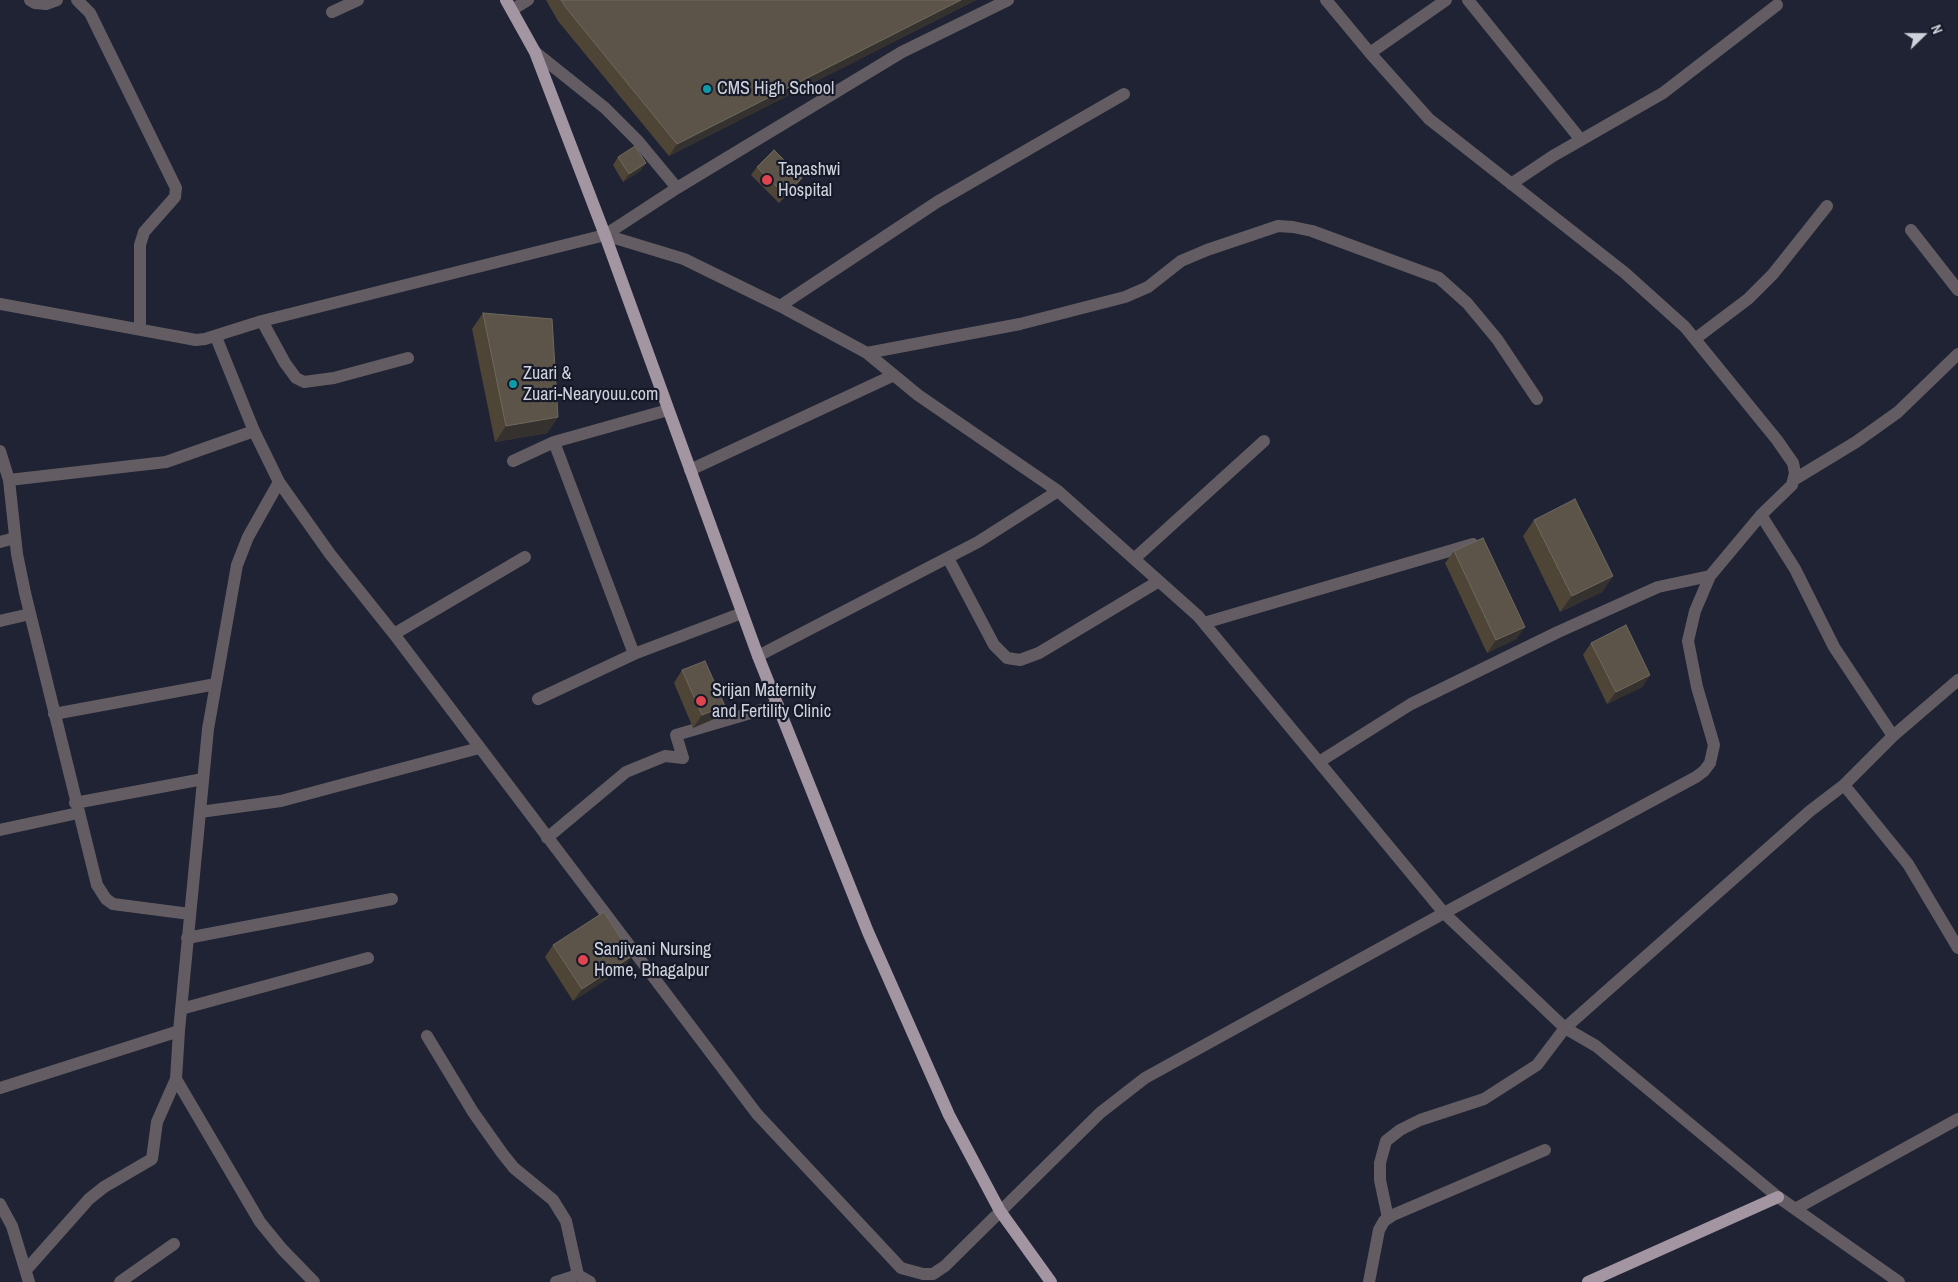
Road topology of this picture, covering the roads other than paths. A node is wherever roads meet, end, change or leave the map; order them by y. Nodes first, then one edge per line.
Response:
1 (30, 0) edge
2 (57, 0) edge
3 (76, 0) edge
4 (358, 0) edge
5 (528, 0) edge
6 (1008, 0) edge
7 (1326, 0) edge
8 (1446, 0) edge
9 (1468, 0) edge
10 (509, 5) edge
11 (1777, 5) dead end
12 (332, 12) dead end
13 (535, 52) junction
14 (1370, 53) junction
15 (1124, 94) dead end
16 (1581, 140) junction
17 (1511, 184) junction
18 (677, 188) junction
19 (1827, 206) dead end
20 (1911, 230) dead end
21 (605, 236) junction
22 (1958, 290) edge
23 (0, 304) edge
24 (780, 306) junction
25 (262, 321) junction
26 (140, 329) junction
27 (216, 337) junction
28 (1695, 339) junction
29 (867, 353) junction
30 (408, 358) dead end
31 (1956, 362) edge
32 (894, 375) junction
33 (1537, 399) dead end
34 (668, 410) junction
35 (254, 431) junction
36 (1264, 441) dead end
37 (554, 442) junction
38 (0, 451) edge
39 (514, 461) dead end
40 (690, 470) junction
41 (1795, 479) junction
42 (9, 480) junction
43 (279, 482) junction
44 (1058, 491) junction
45 (1761, 515) junction
46 (15, 538) junction
47 (0, 542) edge
48 (1472, 544) edge
49 (525, 557) dead end
50 (948, 558) junction
51 (1134, 559) junction
52 (1710, 576) junction
53 (1159, 582) junction
54 (742, 613) junction
55 (30, 614) junction
56 (0, 621) edge
57 (1204, 623) junction
58 (394, 634) junction
59 (634, 654) junction
60 (758, 656) junction
61 (1958, 680) edge
62 (216, 684) junction
63 (538, 700) dead end
64 (778, 705) junction
65 (54, 714) junction
66 (1893, 736) junction
67 (479, 748) junction
68 (1319, 762) junction
69 (203, 779) junction
70 (1844, 785) junction
71 (76, 808) junction
72 (200, 812) junction
73 (0, 830) edge
74 (547, 838) junction
75 (392, 899) dead end
76 (1444, 913) junction
77 (190, 914) junction
78 (188, 938) junction
79 (1958, 948) edge
80 (368, 958) dead end
81 (181, 1009) junction
82 (1564, 1028) junction
83 (179, 1031) junction
84 (427, 1036) dead end
85 (176, 1079) junction
86 (0, 1088) edge
87 (1958, 1119) edge
88 (1545, 1150) dead end
89 (1778, 1197) junction
90 (0, 1204) edge
91 (1795, 1208) junction
92 (1000, 1211) junction
93 (1388, 1218) junction
94 (174, 1244) dead end
95 (578, 1275) junction
96 (27, 1276) edge
97 (912, 1277) edge
98 (120, 1282) edge
99 (314, 1282) edge
100 (556, 1282) edge
101 (590, 1282) edge
102 (1051, 1282) edge
103 (1369, 1282) edge
104 (1588, 1282) edge
105 (1899, 1282) edge

1 - 2 street
3 - 26 street
4 - 12 street
5 - 10 street
6 - 18 street
7 - 14 street
8 - 14 street
9 - 16 street
10 - 13 main road
11 - 16 street
13 - 18 street
13 - 21 main road
14 - 17 street
15 - 24 street
16 - 17 street
17 - 28 street
18 - 21 street
19 - 28 street
20 - 22 street
21 - 24 street
21 - 25 street
21 - 34 main road
23 - 26 street
24 - 29 street
25 - 27 street
25 - 30 street
26 - 27 street
27 - 35 street
28 - 41 street
29 - 32 street
29 - 33 street
31 - 41 street
32 - 40 street
32 - 44 street
34 - 37 street
34 - 40 main road
35 - 42 street
35 - 43 street
36 - 51 street
37 - 39 street
37 - 59 street
38 - 42 street
40 - 54 main road
41 - 45 street
42 - 46 street
43 - 58 street
43 - 62 street
44 - 50 street
44 - 51 street
45 - 52 street
45 - 66 street
46 - 47 street
46 - 55 street
48 - 57 street
49 - 58 street
50 - 53 street
50 - 60 street
51 - 53 street
52 - 68 street
52 - 76 street
53 - 57 street
54 - 59 street
54 - 60 main road
55 - 56 street
55 - 65 street
57 - 68 street
58 - 67 street
59 - 63 street
60 - 64 main road
61 - 66 street
62 - 65 street
62 - 69 street
64 - 74 street
64 - 92 main road
65 - 71 street
66 - 70 street
67 - 72 street
67 - 74 street
68 - 76 street
69 - 71 street
69 - 72 street
70 - 79 street
70 - 82 street
71 - 73 street
71 - 77 street
72 - 77 street
74 - 97 street
75 - 78 street
76 - 82 street
76 - 92 street
77 - 78 street
78 - 81 street
80 - 81 street
81 - 83 street
82 - 89 street
82 - 93 street
83 - 85 street
83 - 86 street
84 - 95 street
85 - 96 street
85 - 99 street
87 - 91 street
88 - 93 street
89 - 91 street
89 - 104 main road
90 - 96 street
91 - 105 street
92 - 97 street
92 - 102 main road
93 - 103 street
94 - 98 street
95 - 100 street
95 - 101 street

